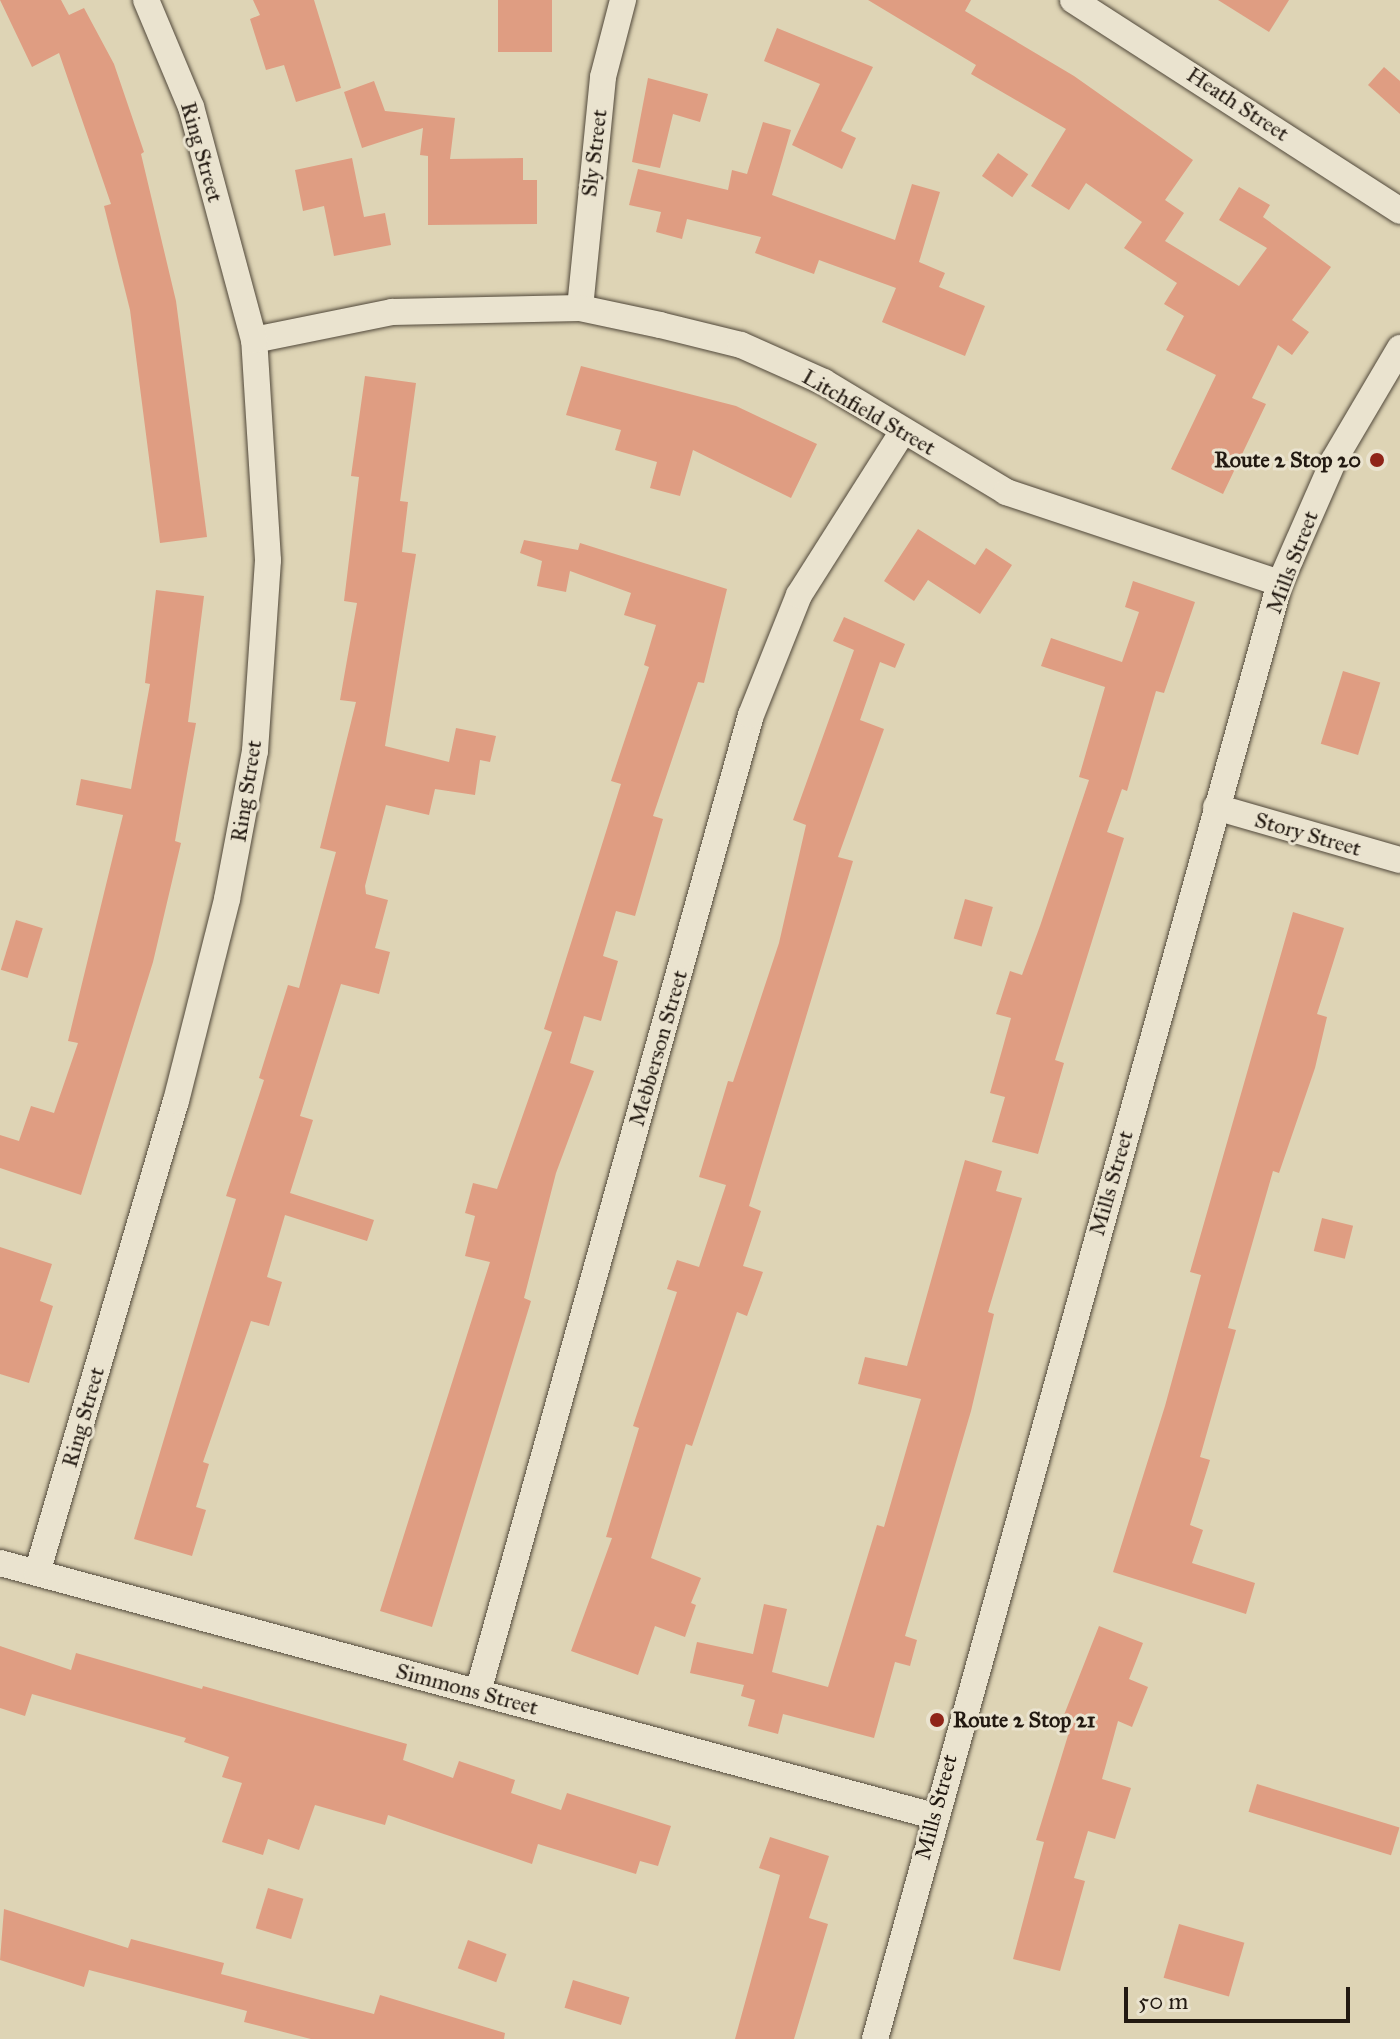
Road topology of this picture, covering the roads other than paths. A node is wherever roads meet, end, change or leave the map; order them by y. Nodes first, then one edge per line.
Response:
1 (146, 0) edge
2 (623, 0) edge
3 (1073, 0) edge
4 (1400, 211) edge
5 (580, 308) junction
6 (254, 340) junction
7 (1400, 348) edge
8 (903, 431) junction
9 (1280, 583) junction
10 (1216, 807) junction
11 (1400, 860) edge
12 (0, 1563) edge
13 (37, 1573) junction
14 (478, 1692) junction
15 (934, 1816) junction
16 (875, 2039) edge

1 - 6 street, Ring Street
2 - 5 street, Sly Street
3 - 4 street, Heath Street
5 - 6 street, Litchfield Street
5 - 8 street, Litchfield Street
6 - 13 street, Ring Street
7 - 9 street, Mills Street
8 - 9 street, Litchfield Street
8 - 14 street, Mebberson Street
9 - 10 street, Mills Street
10 - 11 street, Story Street
10 - 15 street, Mills Street
12 - 13 street, Simmons Street
13 - 14 street, Simmons Street
14 - 15 street, Simmons Street
15 - 16 street, Mills Street

